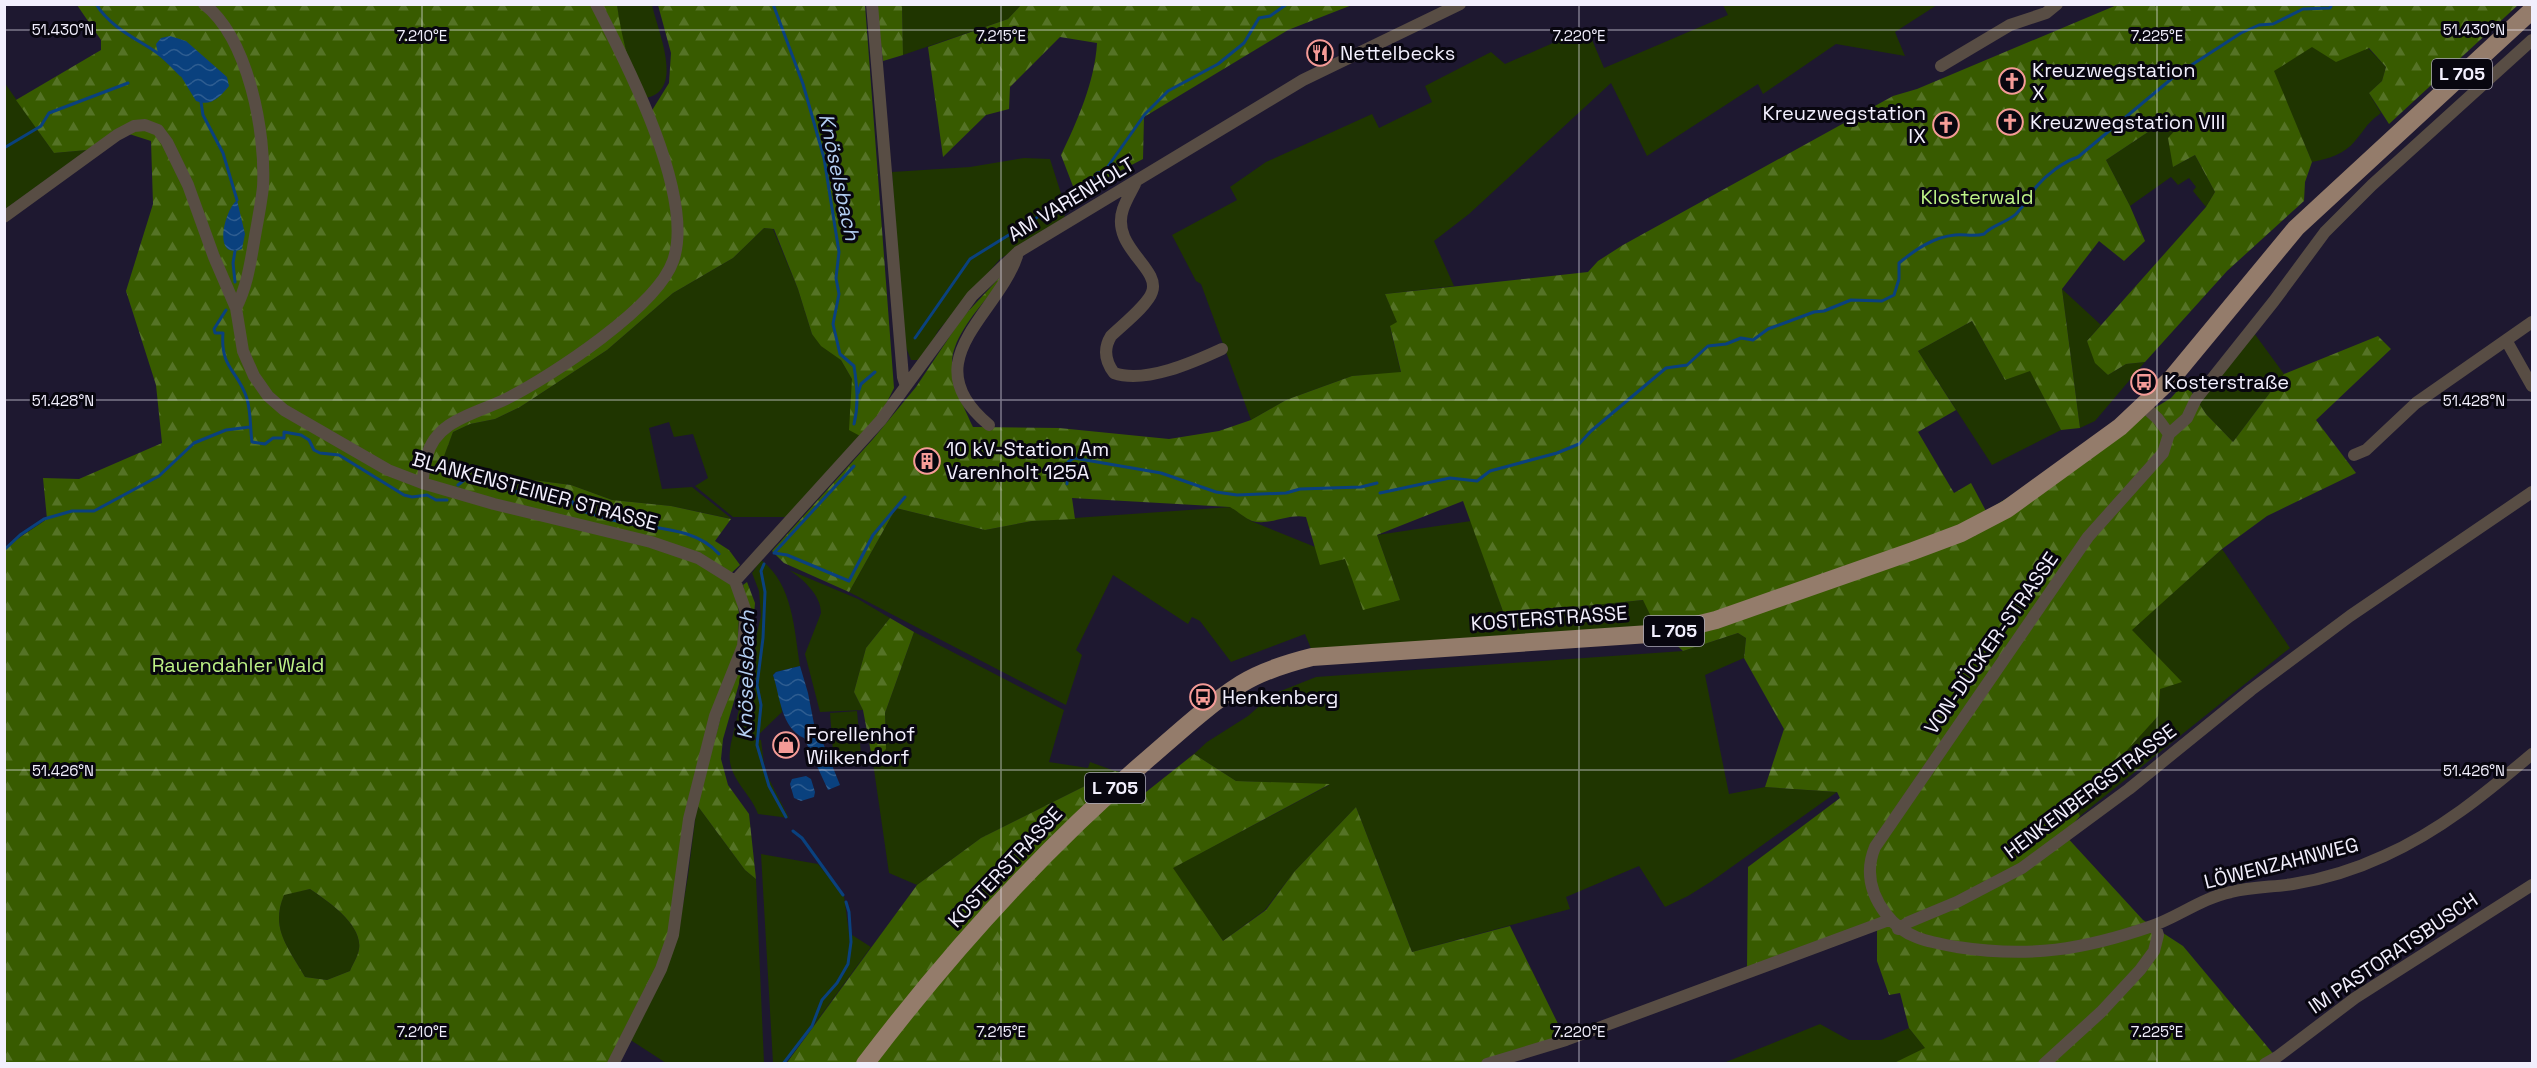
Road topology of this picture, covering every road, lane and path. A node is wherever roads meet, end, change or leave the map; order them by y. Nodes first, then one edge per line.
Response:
1 (204, 4) edge
2 (596, 4) edge
3 (872, 4) edge
4 (1461, 4) edge
5 (2057, 4) edge
6 (2532, 10) edge
7 (2532, 40) edge
8 (1941, 66) dead end
9 (1136, 183) junction
10 (4, 217) edge
11 (1018, 252) junction
12 (236, 308) junction
13 (2532, 322) edge
14 (2506, 340) junction
15 (1222, 349) dead end
16 (906, 386) junction
17 (2532, 386) edge
18 (2144, 406) junction
19 (989, 425) dead end
20 (2169, 434) junction
21 (2354, 455) dead end
22 (422, 483) junction
23 (2532, 492) edge
24 (735, 581) junction
25 (2532, 754) edge
26 (2532, 885) edge
27 (1894, 924) junction
28 (2155, 926) junction
29 (960, 948) junction
30 (2280, 1060) edge
31 (613, 1064) edge
32 (865, 1064) edge
33 (881, 1064) edge
34 (1487, 1064) edge
35 (2044, 1064) edge
36 (2265, 1064) edge

1 - 12 street
2 - 22 street
3 - 16 street
4 - 9 street, AM VARENHOLT
5 - 8 street
6 - 18 main road, KOSTERSTRASSE / L 705
7 - 20 street
9 - 11 street, AM VARENHOLT
9 - 15 street
10 - 12 street, BLANKENSTEINER STRASSE
11 - 16 street, AM VARENHOLT
11 - 19 street
12 - 22 street, BLANKENSTEINER STRASSE
13 - 14 street
14 - 17 street
14 - 21 street
16 - 24 street, AM VARENHOLT
18 - 20 street
18 - 29 main road, KOSTERSTRASSE / L 705
20 - 27 street, VON-DÜCKER-STRASSE
22 - 24 street, BLANKENSTEINER STRASSE
23 - 27 street, HENKENBERGSTRASSE
24 - 31 street
25 - 28 street, LÖWENZAHNWEG
26 - 30 street, IM PASTORATSBUSCH
27 - 28 street
27 - 34 street, HENKENBERGSTRASSE
28 - 35 street
29 - 32 main road, KOSTERSTRASSE / L 705
29 - 33 main road, KOSTERSTRASSE / L 705
30 - 36 street, IM PASTORATSBUSCH

